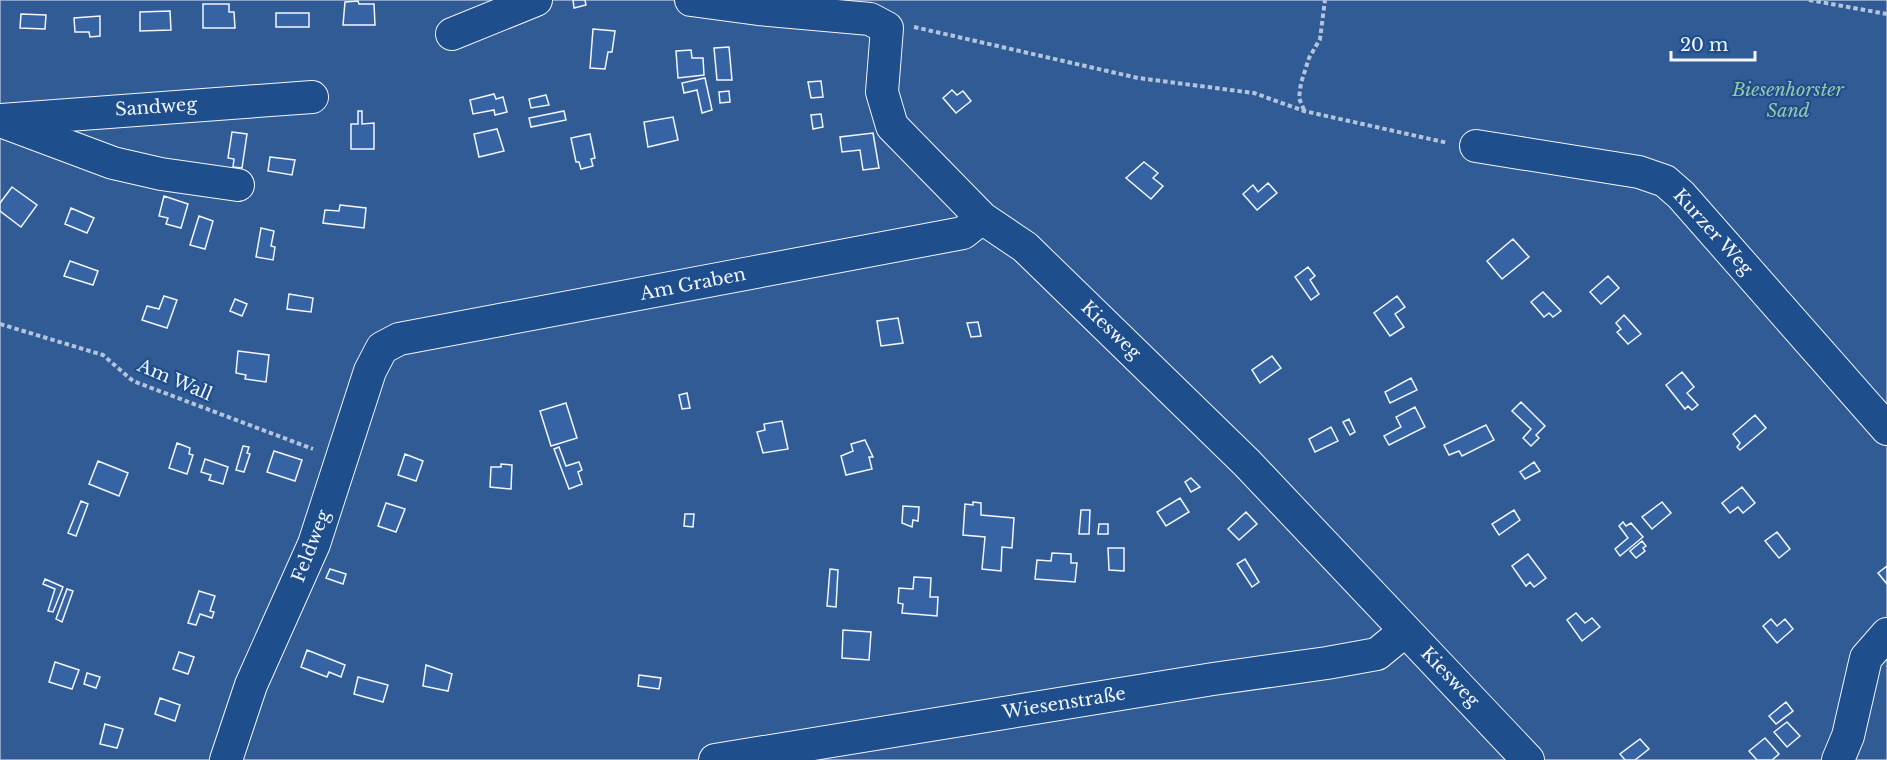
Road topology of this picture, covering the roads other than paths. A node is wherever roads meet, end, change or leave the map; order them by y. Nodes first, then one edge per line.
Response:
1 (536, 0) edge
2 (691, 0) edge
3 (452, 34) dead end
4 (312, 98) dead end
5 (0, 120) edge
6 (1476, 146) road end
7 (238, 185) dead end
8 (982, 218) junction
9 (399, 339) joint
10 (1887, 429) edge
11 (1405, 631) junction
12 (1887, 634) edge
13 (226, 760) edge
14 (715, 760) edge
15 (1528, 760) edge
16 (1838, 760) edge

1 - 3 lane
2 - 8 lane, Kiesweg
4 - 5 lane, Sandweg
5 - 7 lane
6 - 10 lane, Kurzer Weg
8 - 9 lane, Am Graben
8 - 11 lane, Kiesweg
9 - 13 lane, Feldweg
11 - 14 lane, Wiesenstraße
11 - 15 lane, Kiesweg
12 - 16 lane

